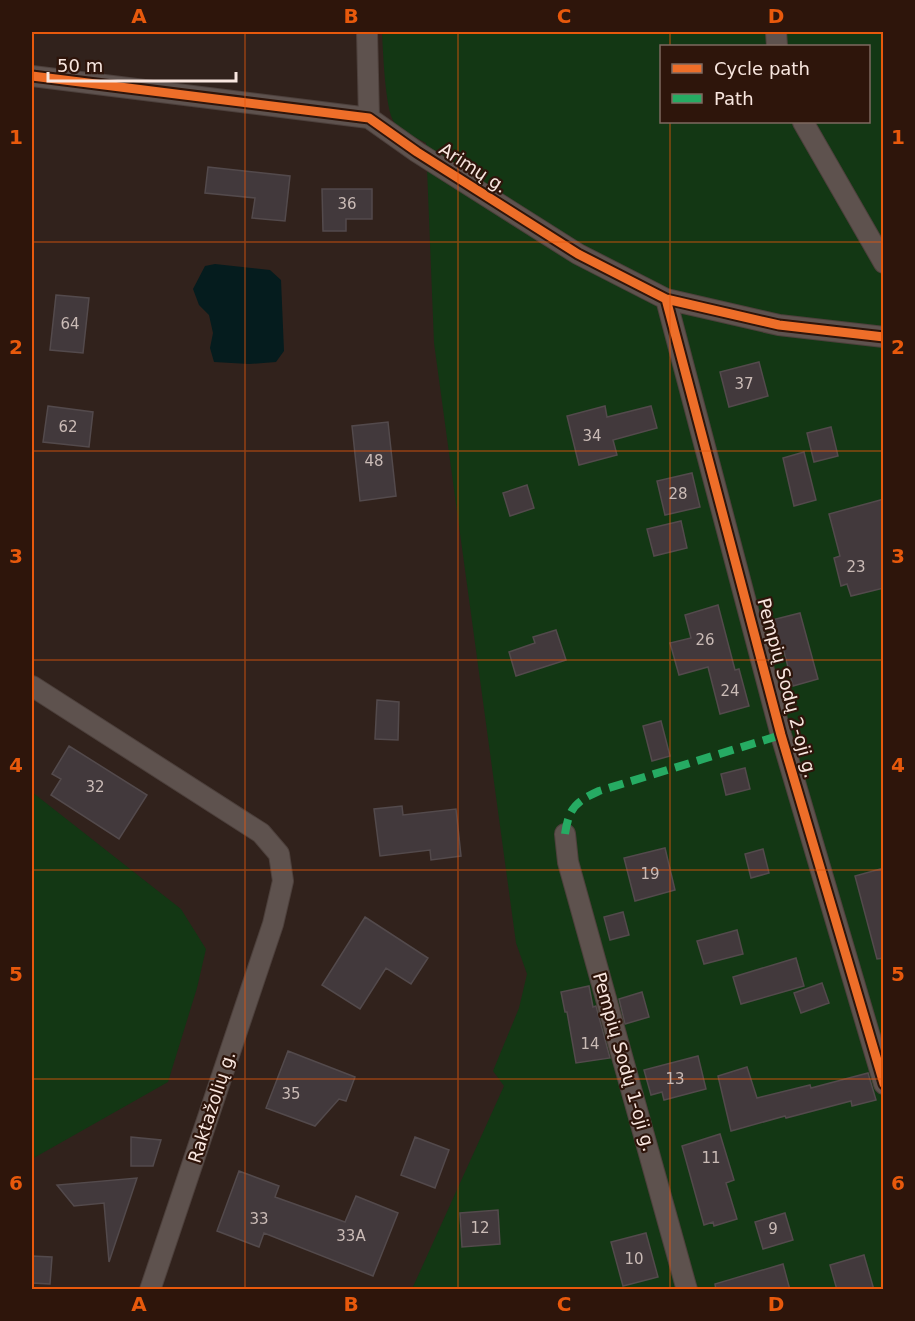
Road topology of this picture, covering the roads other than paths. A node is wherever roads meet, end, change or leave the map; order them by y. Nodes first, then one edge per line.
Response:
1 (367, 32) edge
2 (32, 76) edge
3 (369, 118) junction
4 (804, 123) edge
5 (884, 263) edge
6 (666, 299) junction
7 (884, 337) edge
8 (32, 686) edge
9 (564, 834) dead end
10 (884, 1084) edge
11 (150, 1290) edge
12 (687, 1290) edge

1 - 3 street
2 - 3 street, Arimų g.
3 - 6 street, Arimų g.
4 - 5 street
6 - 7 street, Arimų g.
6 - 10 street, Pempių Sodų 2-oji g.
8 - 11 street, Raktažolių g.
9 - 12 street, Pempių Sodų 1-oji g.

